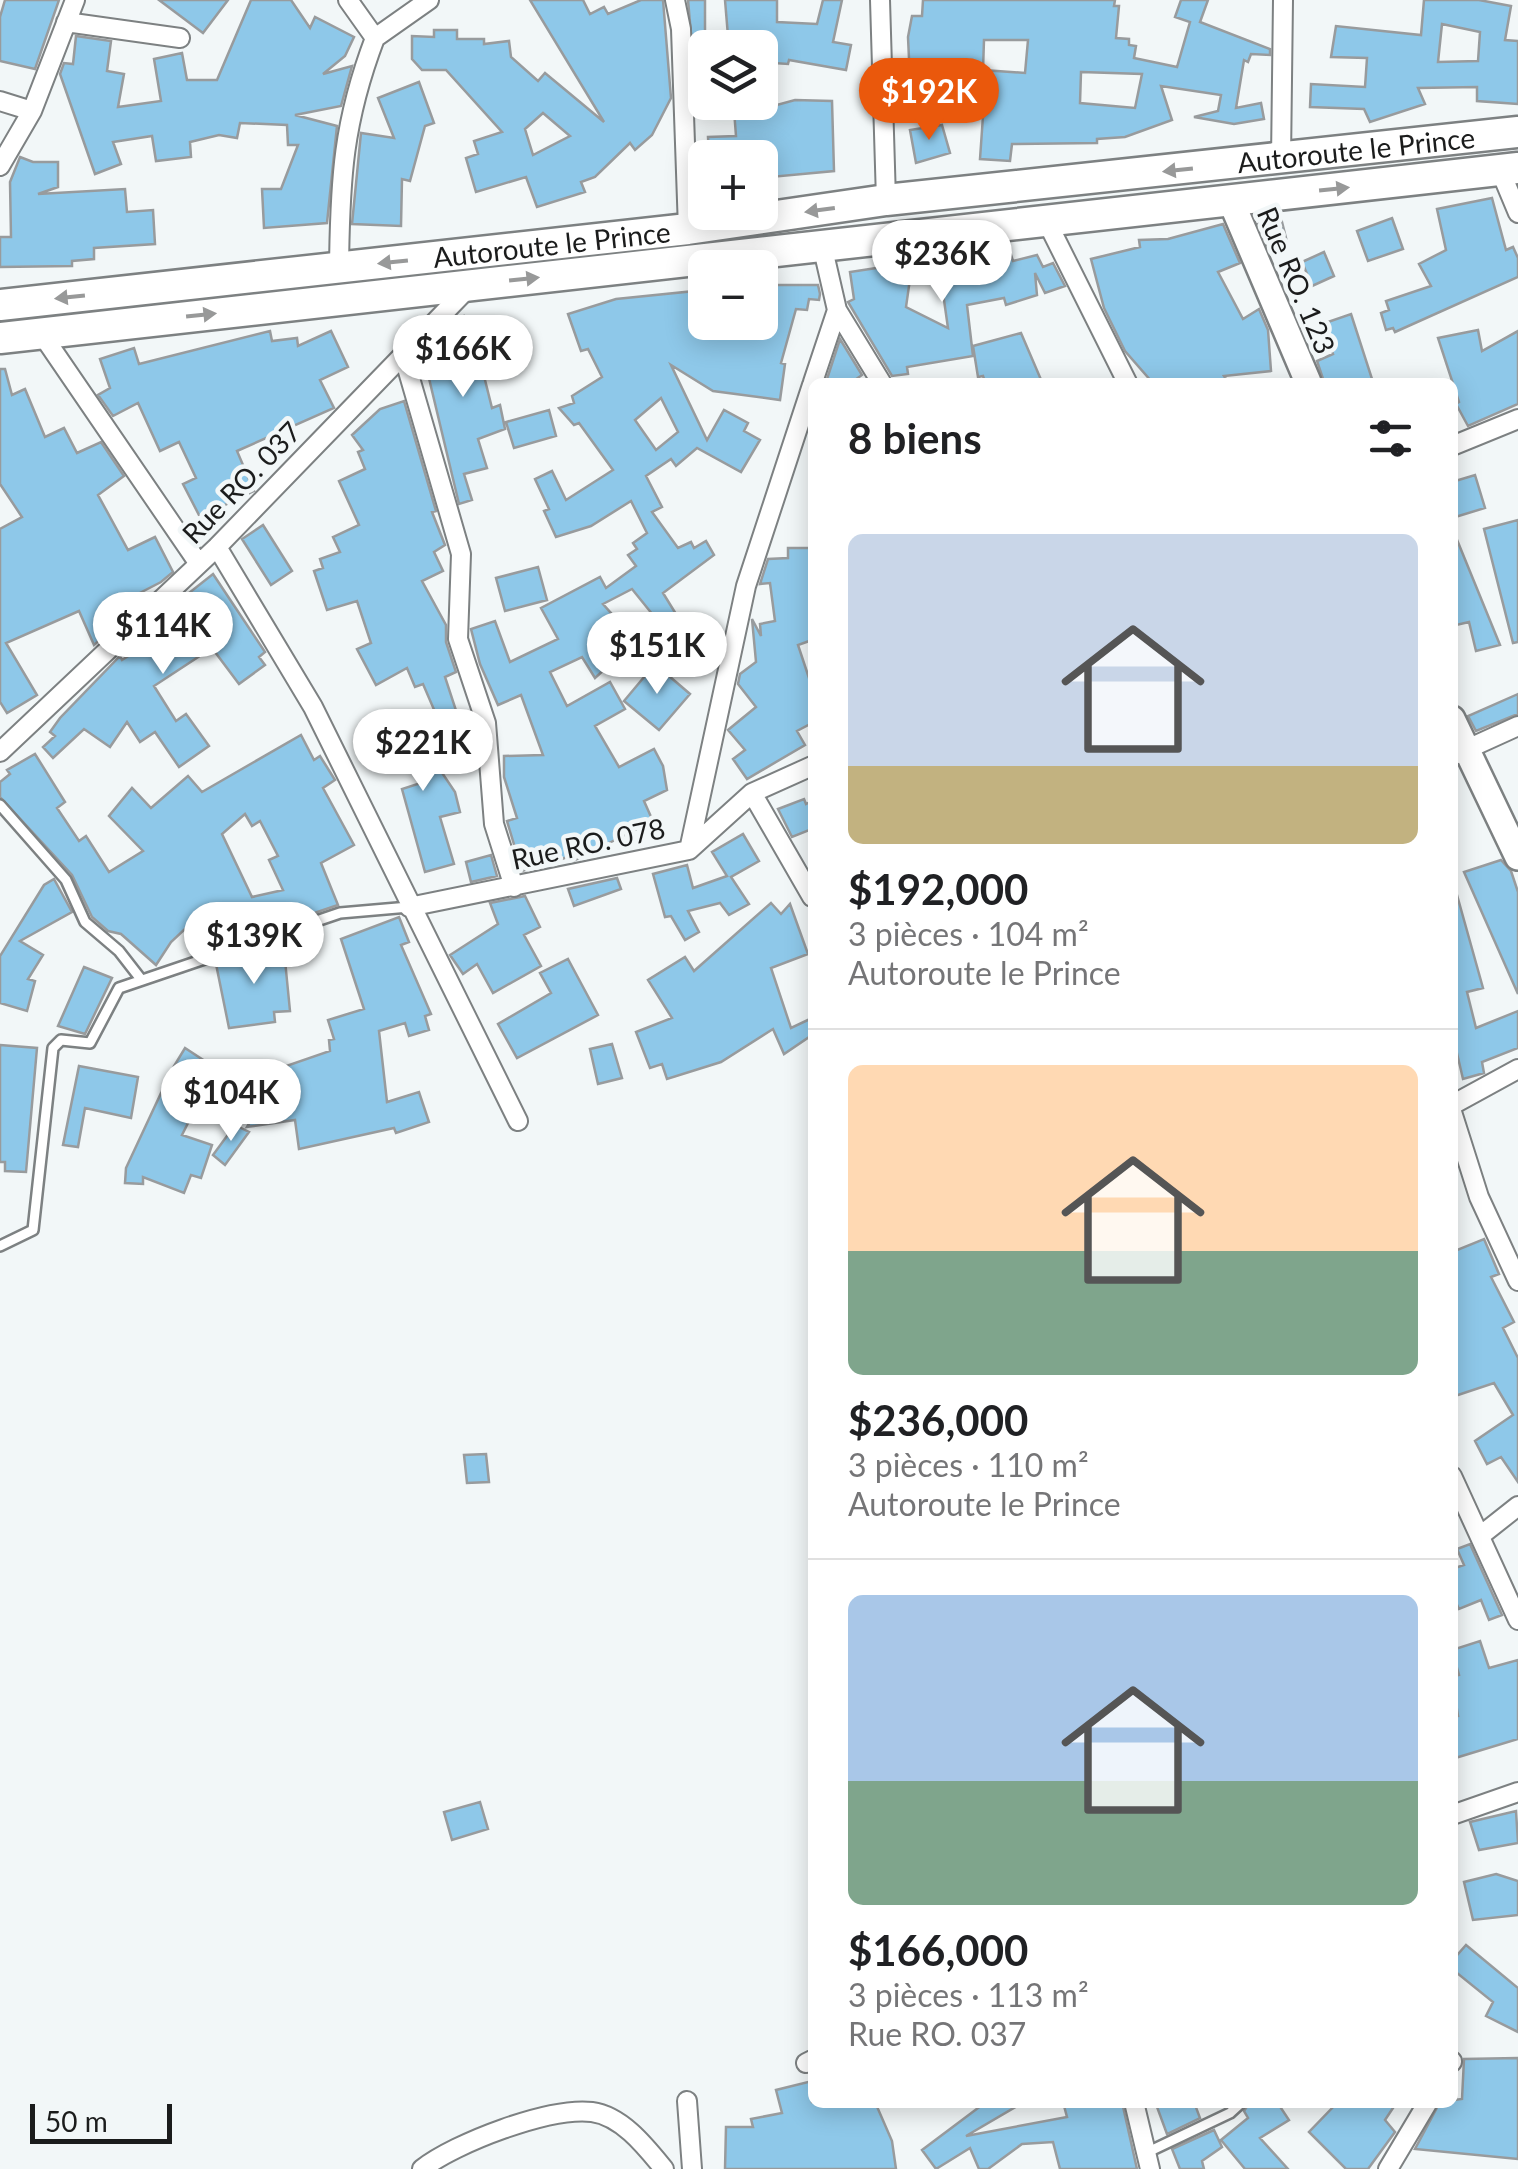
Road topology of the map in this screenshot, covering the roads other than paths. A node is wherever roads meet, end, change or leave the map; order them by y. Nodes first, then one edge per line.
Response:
1 (75, 0) edge
2 (348, 0) edge
3 (429, 0) edge
4 (676, 0) edge
5 (880, 0) edge
6 (1283, 0) edge
7 (66, 22) junction
8 (180, 38) dead end
9 (375, 38) junction
10 (0, 101) edge
11 (32, 112) junction
12 (1518, 132) edge
13 (1281, 160) junction
14 (0, 166) edge
15 (1509, 169) edge
16 (886, 200) junction
17 (1231, 201) junction
18 (1518, 213) edge
19 (778, 216) edge
20 (1046, 220) junction
21 (688, 230) joint
22 (822, 245) junction
23 (340, 268) junction
24 (472, 284) junction
25 (0, 305) edge
26 (838, 310) junction
27 (41, 333) junction
28 (0, 338) edge
29 (404, 354) junction
30 (815, 378) edge
31 (879, 378) edge
32 (1125, 378) edge
33 (1306, 378) edge
34 (808, 399) edge
35 (1518, 419) edge
36 (1458, 444) edge
37 (217, 547) junction
38 (199, 564) junction
39 (1518, 726) edge
40 (0, 752) edge
41 (1459, 753) edge
42 (808, 768) edge
43 (752, 793) junction
44 (0, 805) edge
45 (689, 850) junction
46 (1518, 857) edge
47 (514, 887) junction
48 (808, 891) edge
49 (409, 907) junction
50 (140, 978) junction
51 (1518, 1069) edge
52 (1458, 1104) edge
53 (518, 1122) dead end
54 (1458, 1129) edge
55 (0, 1246) edge
56 (1518, 1281) edge
57 (1458, 1489) edge
58 (1518, 1506) edge
59 (1480, 1536) junction
60 (1518, 1620) edge
61 (1518, 1792) edge
62 (1458, 1813) edge
63 (688, 2101) dead end
64 (1135, 2108) edge
65 (1235, 2108) edge
66 (1424, 2108) edge
67 (1148, 2161) edge
68 (422, 2169) edge
69 (664, 2169) edge
70 (692, 2169) edge
71 (1388, 2169) edge

1 - 7 street
2 - 9 street
3 - 9 street
4 - 21 street
5 - 16 street
6 - 13 street
7 - 8 street
7 - 11 street
9 - 23 street
10 - 11 street
11 - 14 street
12 - 13 main road, Autoroute le Prince
13 -> 16 main road, Autoroute le Prince
17 -> 15 main road, Autoroute le Prince
15 - 18 street
16 -> 19 main road, Autoroute le Prince
17 - 20 main road, Autoroute le Prince
17 - 33 street, Rue RO. 123
20 - 22 main road, Autoroute le Prince
20 - 32 street
21 -> 23 main road, Autoroute le Prince
24 -> 22 main road, Autoroute le Prince
22 - 26 street
23 -> 25 main road, Autoroute le Prince
27 -> 24 main road, Autoroute le Prince
24 - 29 street, Rue RO. 037
26 - 30 street
26 - 31 street
27 - 28 main road, Autoroute le Prince
27 - 38 street
29 - 37 street, Rue RO. 037
29 - 47 street
34 - 45 street
35 - 36 street
37 - 38 street, Rue RO. 037
37 - 49 street
38 - 40 street, Rue RO. 037
39 - 41 street
41 - 46 street
42 - 43 street, Rue RO. 078
43 - 45 street, Rue RO. 078
43 - 48 street
44 - 50 lane
45 - 47 street, Rue RO. 078
47 - 49 street, Rue RO. 078
49 - 50 lane
49 - 53 street
50 - 55 lane
51 - 52 street
54 - 56 street
57 - 59 street
58 - 59 street
59 - 60 street
61 - 62 street
63 - 70 street
64 - 67 street
65 - 67 lane
66 - 71 street
68 - 69 street

